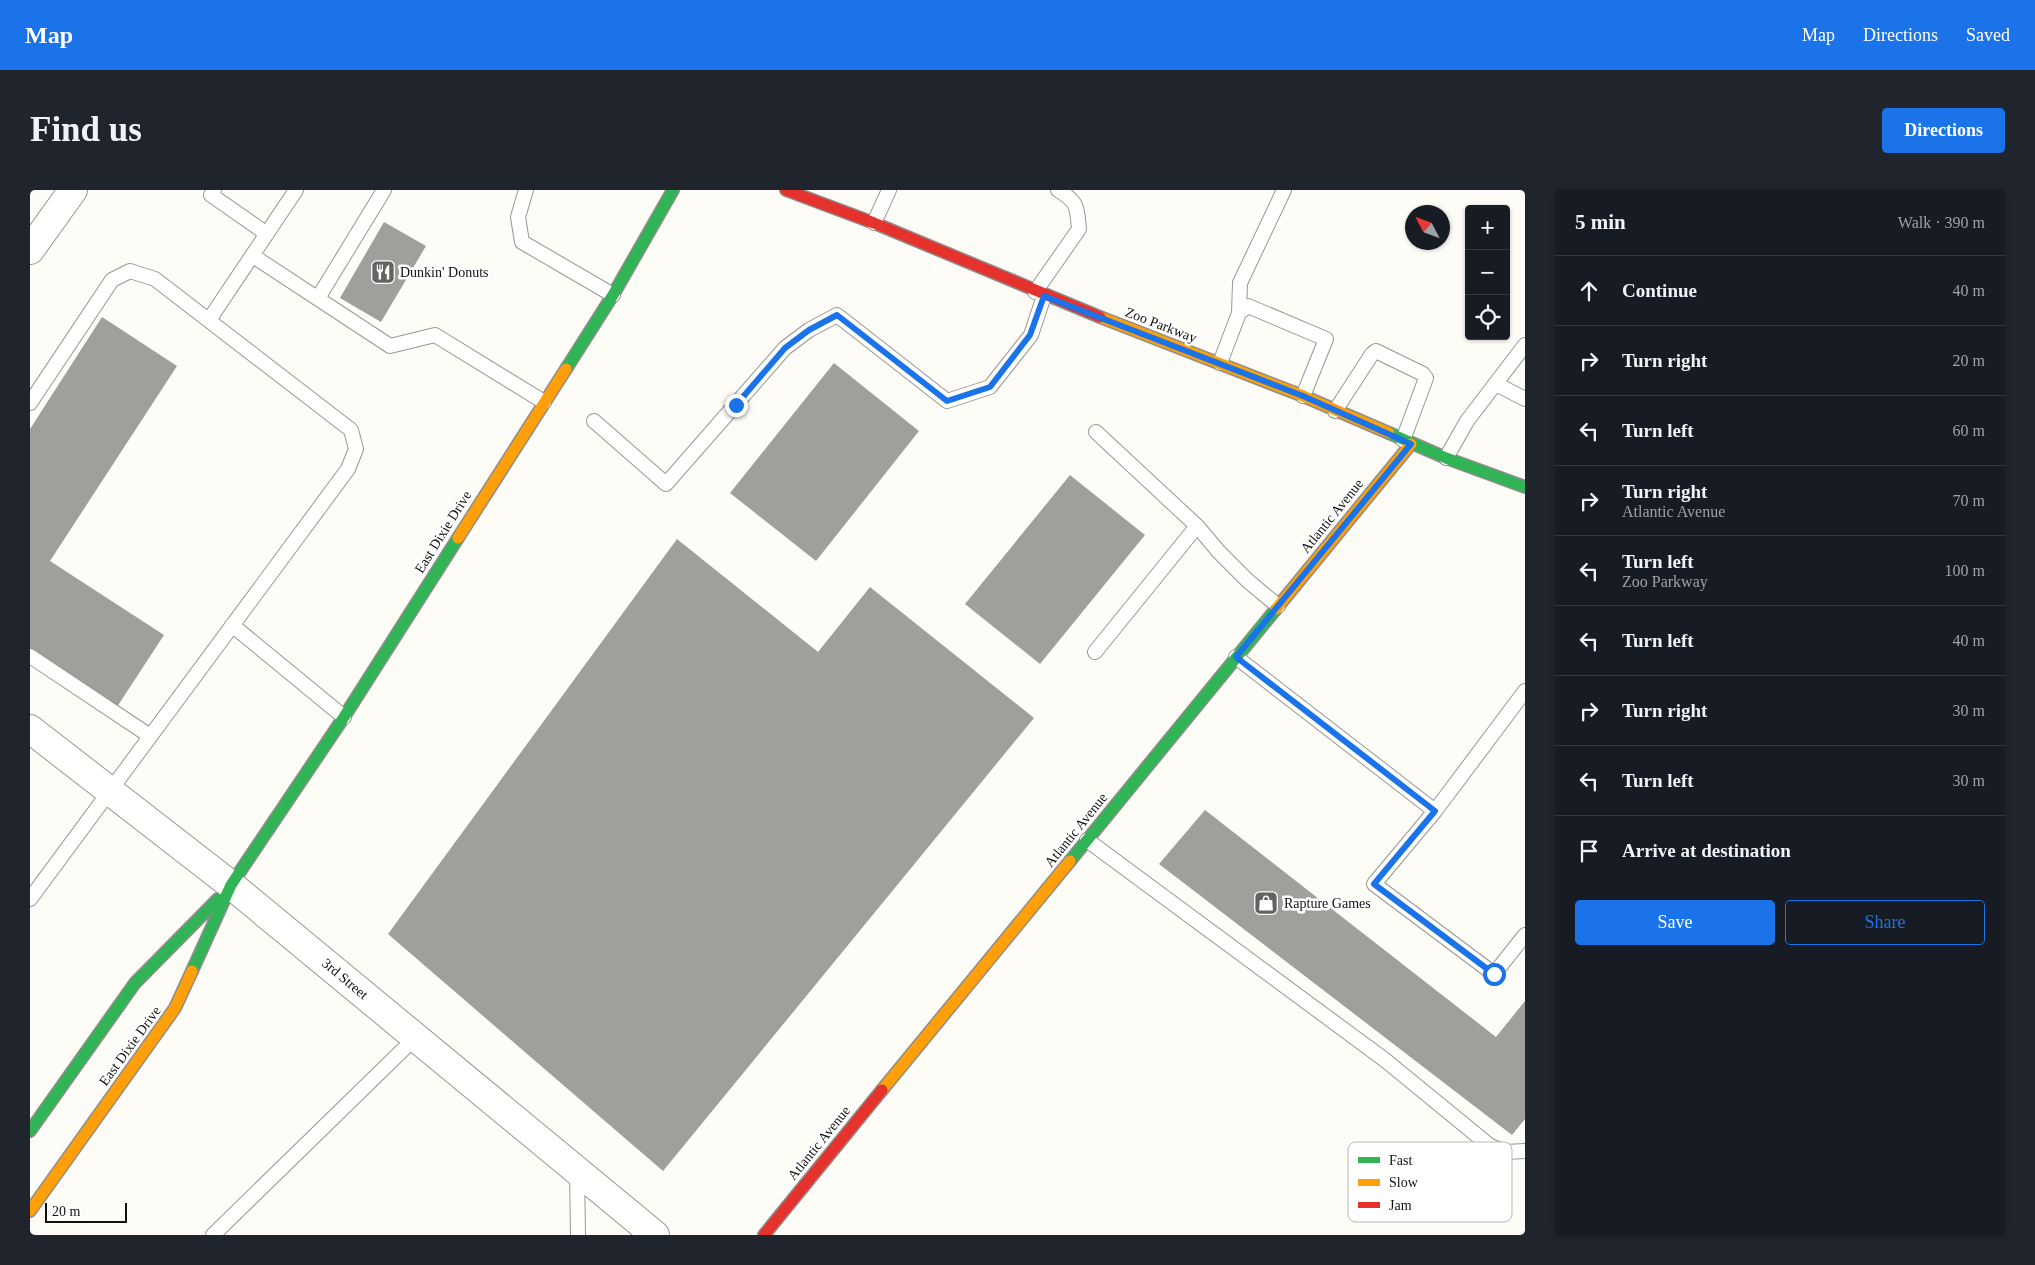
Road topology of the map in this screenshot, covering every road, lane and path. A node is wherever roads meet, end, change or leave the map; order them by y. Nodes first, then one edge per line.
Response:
1 (74, 190) edge
2 (214, 190) edge
3 (296, 190) edge
4 (384, 190) edge
5 (526, 190) edge
6 (673, 190) edge
7 (786, 190) edge
8 (889, 190) edge
9 (1058, 190) edge
10 (1284, 190) edge
11 (874, 224) junction
12 (267, 234) junction
13 (30, 250) edge
14 (253, 256) junction
15 (1039, 294) junction
16 (613, 295) junction
17 (318, 298) junction
18 (1239, 313) junction
19 (209, 320) junction
20 (1525, 345) edge
21 (1220, 363) junction
22 (1496, 384) junction
23 (1303, 396) junction
24 (1525, 399) edge
25 (544, 402) junction
26 (30, 403) edge
27 (1335, 411) junction
28 (594, 421) dead end
29 (1096, 432) dead end
30 (1407, 442) junction
31 (1446, 458) junction
32 (1525, 486) edge
33 (1197, 526) junction
34 (1278, 606) junction
35 (232, 625) junction
36 (1095, 652) dead end
37 (30, 656) edge
38 (1236, 657) junction
39 (1525, 691) edge
40 (344, 717) junction
41 (30, 729) edge
42 (150, 736) junction
43 (110, 791) junction
44 (1435, 811) junction
45 (1087, 840) junction
46 (231, 885) junction
47 (30, 900) edge
48 (1525, 935) edge
49 (415, 1038) junction
50 (30, 1131) edge
51 (1485, 1142) edge
52 (1525, 1151) edge
53 (1512, 1152) edge
54 (577, 1171) junction
55 (30, 1211) edge
56 (646, 1233) edge
57 (213, 1235) edge
58 (578, 1235) edge
59 (764, 1235) edge

1 - 13 street
2 - 12 lane
3 - 12 lane
4 - 17 lane
5 - 16 lane
6 - 16 main road, East Dixie Drive
7 - 11 main road, Zoo Parkway
8 - 11 lane
9 - 15 lane
10 - 18 lane
11 - 15 main road, Zoo Parkway
12 - 14 lane
14 - 17 lane
14 - 19 lane
15 - 21 main road, Zoo Parkway
15 - 28 lane
16 - 25 main road, East Dixie Drive
17 - 25 lane
18 - 21 lane
18 - 23 lane
19 - 26 lane
19 - 35 lane
20 - 22 lane
21 - 23 main road, Zoo Parkway
22 - 24 lane
22 - 31 lane
23 - 27 main road, Zoo Parkway
25 - 40 main road, East Dixie Drive
27 - 30 main road, Zoo Parkway
27 - 30 lane
29 - 33 lane
30 - 31 main road, Zoo Parkway
30 - 34 main road, Atlantic Avenue
31 - 32 main road, Zoo Parkway
33 - 34 lane
33 - 36 lane
34 - 38 main road, Atlantic Avenue
35 - 40 lane
35 - 42 lane
37 - 42 lane
38 - 44 lane
38 - 45 main road, Atlantic Avenue
39 - 44 lane
40 - 46 main road, East Dixie Drive
41 - 43 street, 3rd Street
42 - 43 lane
43 - 46 street, 3rd Street
43 - 47 lane
44 - 48 lane
45 - 51 lane
45 - 59 main road, Atlantic Avenue
46 - 49 street, 3rd Street
46 - 50 main road, East Dixie Drive
46 - 55 main road, East Dixie Drive
49 - 54 street, 3rd Street
49 - 57 lane
52 - 53 lane
54 - 56 street, 3rd Street
54 - 58 lane

